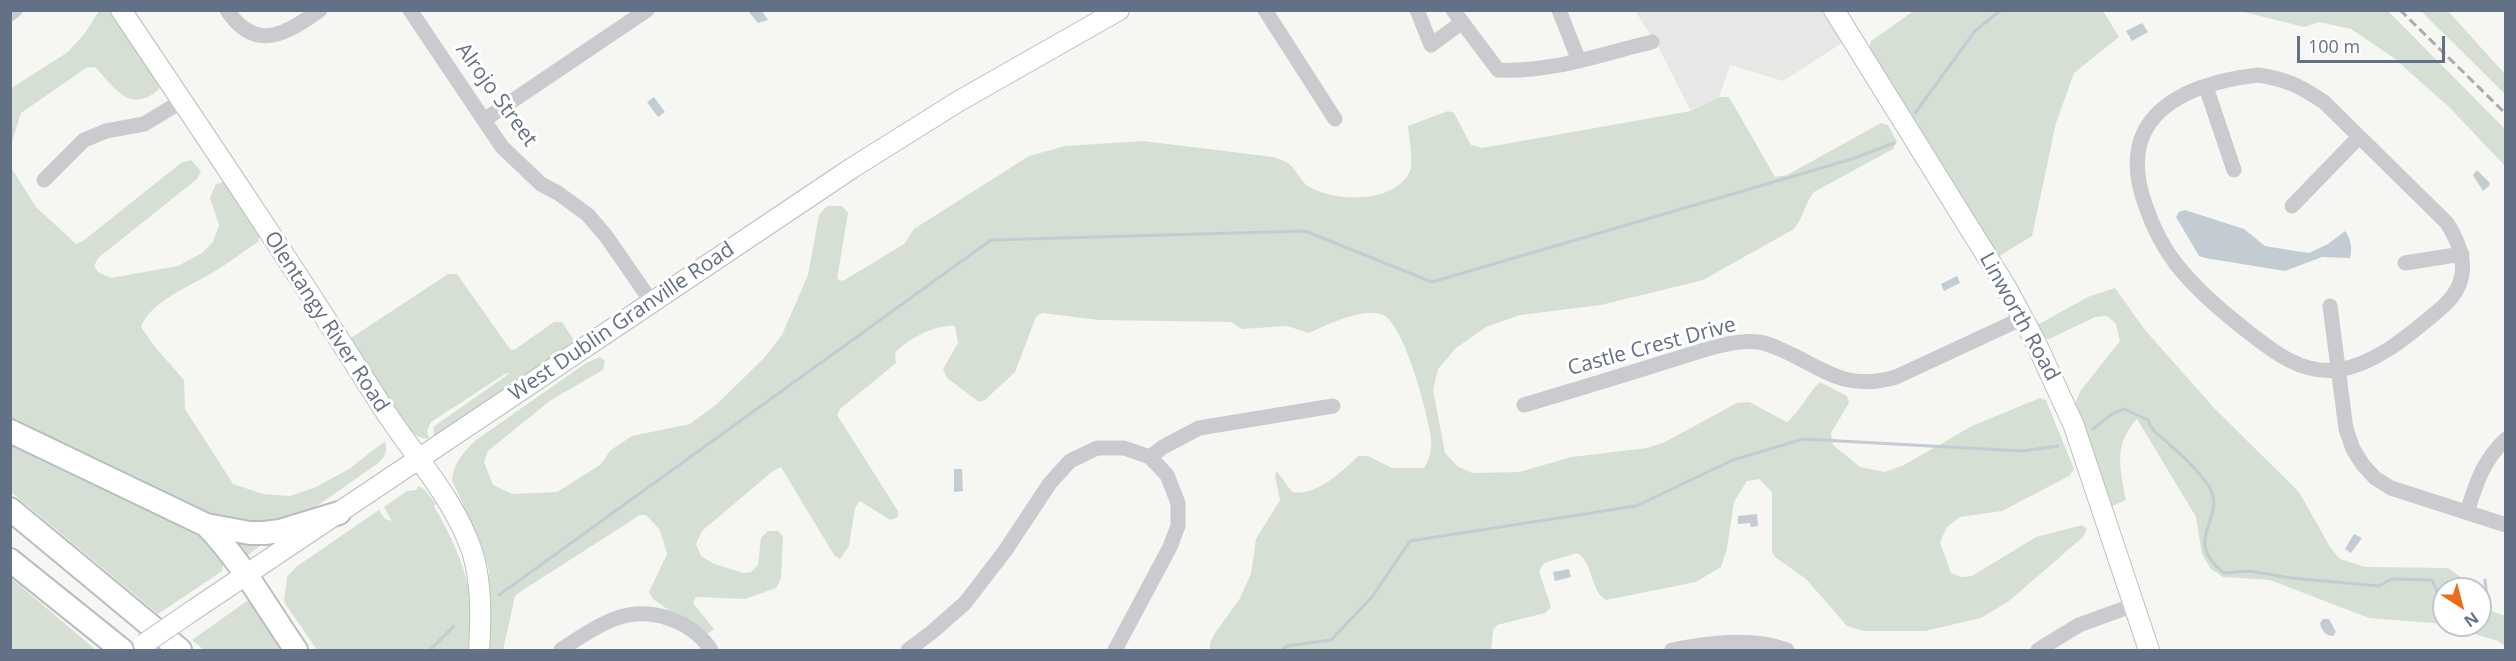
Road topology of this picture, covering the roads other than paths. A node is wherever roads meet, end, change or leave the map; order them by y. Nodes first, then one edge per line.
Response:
1 (15, 10) edge
2 (121, 10) edge
3 (227, 10) edge
4 (320, 10) edge
5 (410, 10) edge
6 (648, 10) edge
7 (1119, 10) edge
8 (1265, 10) edge
9 (1417, 10) edge
10 (1559, 10) edge
11 (1834, 10) edge
12 (10, 14) edge
13 (1457, 17) edge
14 (1652, 42) dead end
15 (1579, 61) junction
16 (2206, 87) junction
17 (182, 101) junction
18 (1335, 119) dead end
19 (484, 120) junction
20 (2359, 138) junction
21 (2234, 170) dead end
22 (44, 180) dead end
23 (2292, 206) dead end
24 (2462, 254) junction
25 (2405, 263) dead end
26 (651, 302) junction
27 (2330, 306) dead end
28 (2023, 318) junction
29 (2338, 370) junction
30 (1524, 405) dead end
31 (1333, 406) dead end
32 (10, 431) edge
33 (2505, 439) edge
34 (1150, 457) junction
35 (418, 460) junction
36 (10, 509) edge
37 (2467, 512) junction
38 (339, 513) junction
39 (206, 525) junction
40 (2505, 525) edge
41 (10, 561) edge
42 (246, 575) junction
43 (2134, 605) junction
44 (122, 651) edge
45 (135, 651) edge
46 (180, 651) edge
47 (296, 651) edge
48 (479, 651) edge
49 (561, 651) edge
50 (711, 651) edge
51 (908, 651) edge
52 (1115, 651) edge
53 (1672, 651) edge
54 (1787, 651) edge
55 (2038, 651) edge
56 (2149, 651) edge

1 - 12 street
2 - 17 main road, Olentangy River Road
3 - 4 street
5 - 19 street, Alrojo Street
6 - 19 street
7 - 26 main road, West Dublin Granville Road
8 - 18 street
9 - 13 street
10 - 15 street
11 - 28 main road, Linworth Road
13 - 15 street
14 - 15 street
16 - 20 street
16 - 21 street
16 - 29 street
17 - 22 street
17 - 35 main road, Olentangy River Road
19 - 26 street, Alrojo Street
20 - 23 street
20 - 24 street
24 - 25 street
24 - 29 street
26 - 35 main road, West Dublin Granville Road
27 - 29 street
28 - 30 street, Castle Crest Drive
28 - 43 main road, Linworth Road
29 - 37 street
31 - 34 street
32 - 39 highway
33 - 37 street
34 - 51 street
34 - 52 street
35 - 38 main road, West Dublin Granville Road
35 - 48 main road, Olentangy River Road
36 - 46 highway
37 - 40 street
38 - 39 highway
38 - 42 main road, West Dublin Granville Road
39 - 42 highway
41 - 44 highway
42 - 45 main road, West Dublin Granville Road, bridge
42 - 47 highway
43 - 55 street
43 - 56 main road, Linworth Road
49 - 50 street
53 - 54 street

